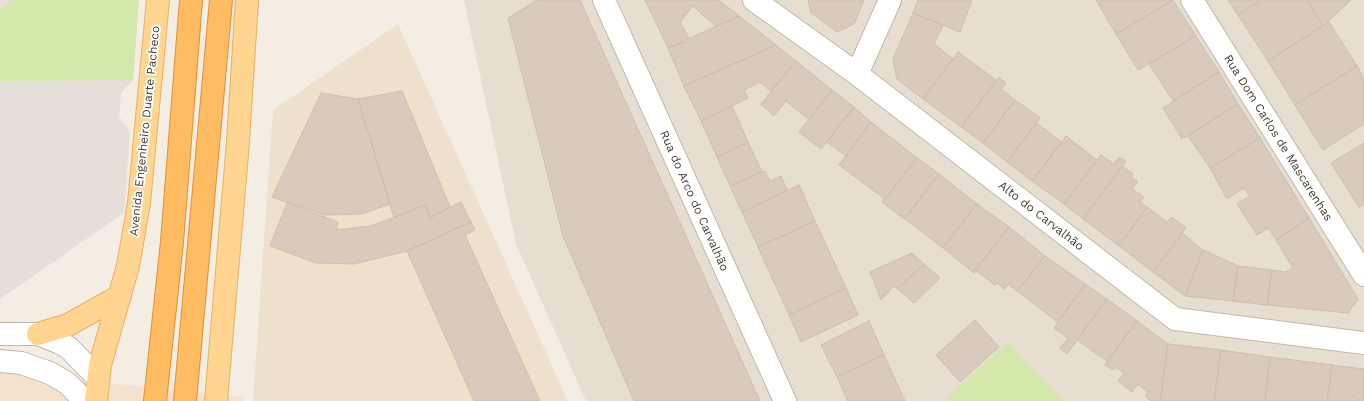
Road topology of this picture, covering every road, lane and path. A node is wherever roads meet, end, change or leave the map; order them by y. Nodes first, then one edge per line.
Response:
1 (158, 0) edge
2 (191, 0) edge
3 (221, 0) edge
4 (247, 0) edge
5 (604, 0) edge
6 (754, 0) edge
7 (890, 0) edge
8 (1192, 0) edge
9 (857, 74) junction
10 (1364, 275) edge
11 (120, 296) junction
12 (0, 334) edge
13 (38, 334) junction
14 (1364, 343) edge
15 (0, 361) edge
16 (98, 378) junction
17 (85, 401) edge
18 (96, 401) edge
19 (155, 401) edge
20 (185, 401) edge
21 (216, 401) edge
22 (785, 401) edge

1 - 11 main road, Avenida Engenheiro Duarte Pacheco
2 - 19 highway
3 - 20 highway
4 - 21 main road
5 - 22 street, Rua do Arco do Carvalhão
6 - 9 street, Alto do Carvalhão
7 - 9 street
8 - 10 street, Rua Dom Carlos de Mascarenhas
9 - 14 street, Alto do Carvalhão
11 - 13 main road
11 - 16 main road, Avenida Engenheiro Duarte Pacheco
12 - 13 street
13 - 16 street
15 - 17 street
16 - 18 main road, Avenida Engenheiro Duarte Pacheco

